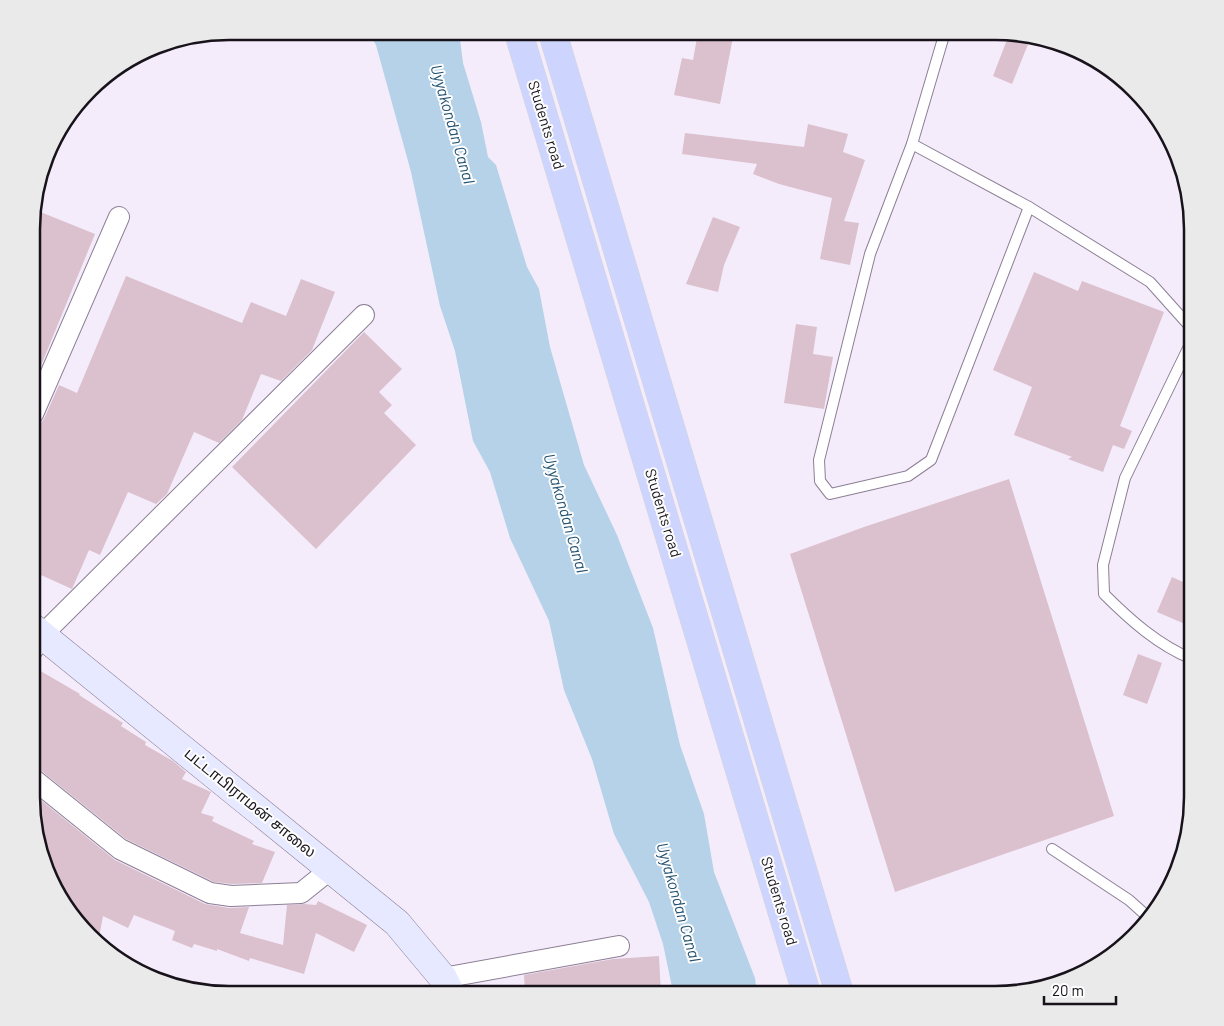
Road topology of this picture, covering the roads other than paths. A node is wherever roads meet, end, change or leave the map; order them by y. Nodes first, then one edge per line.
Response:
1 (521, 40) edge
2 (555, 40) edge
3 (943, 40) edge
4 (912, 144) junction
5 (1030, 207) junction
6 (119, 217) dead end
7 (364, 315) dead end
8 (1184, 320) edge
9 (1184, 357) edge
10 (40, 396) edge
11 (40, 633) edge
12 (40, 642) edge
13 (1184, 656) edge
14 (40, 784) edge
15 (1052, 849) dead end
16 (331, 869) junction
17 (1144, 913) edge
18 (619, 946) dead end
19 (447, 986) edge
20 (804, 986) edge
21 (837, 986) edge

1 - 20 main road, Students road
2 - 21 main road
3 - 4 lane
4 - 5 lane
4 - 5 lane
5 - 8 lane
6 - 10 street
7 - 11 street
9 - 13 lane
12 - 16 street, பட்டாபிராமன் சாலை
14 - 16 street
15 - 17 lane
16 - 19 street, பட்டாபிராமன் சாலை
18 - 19 street

